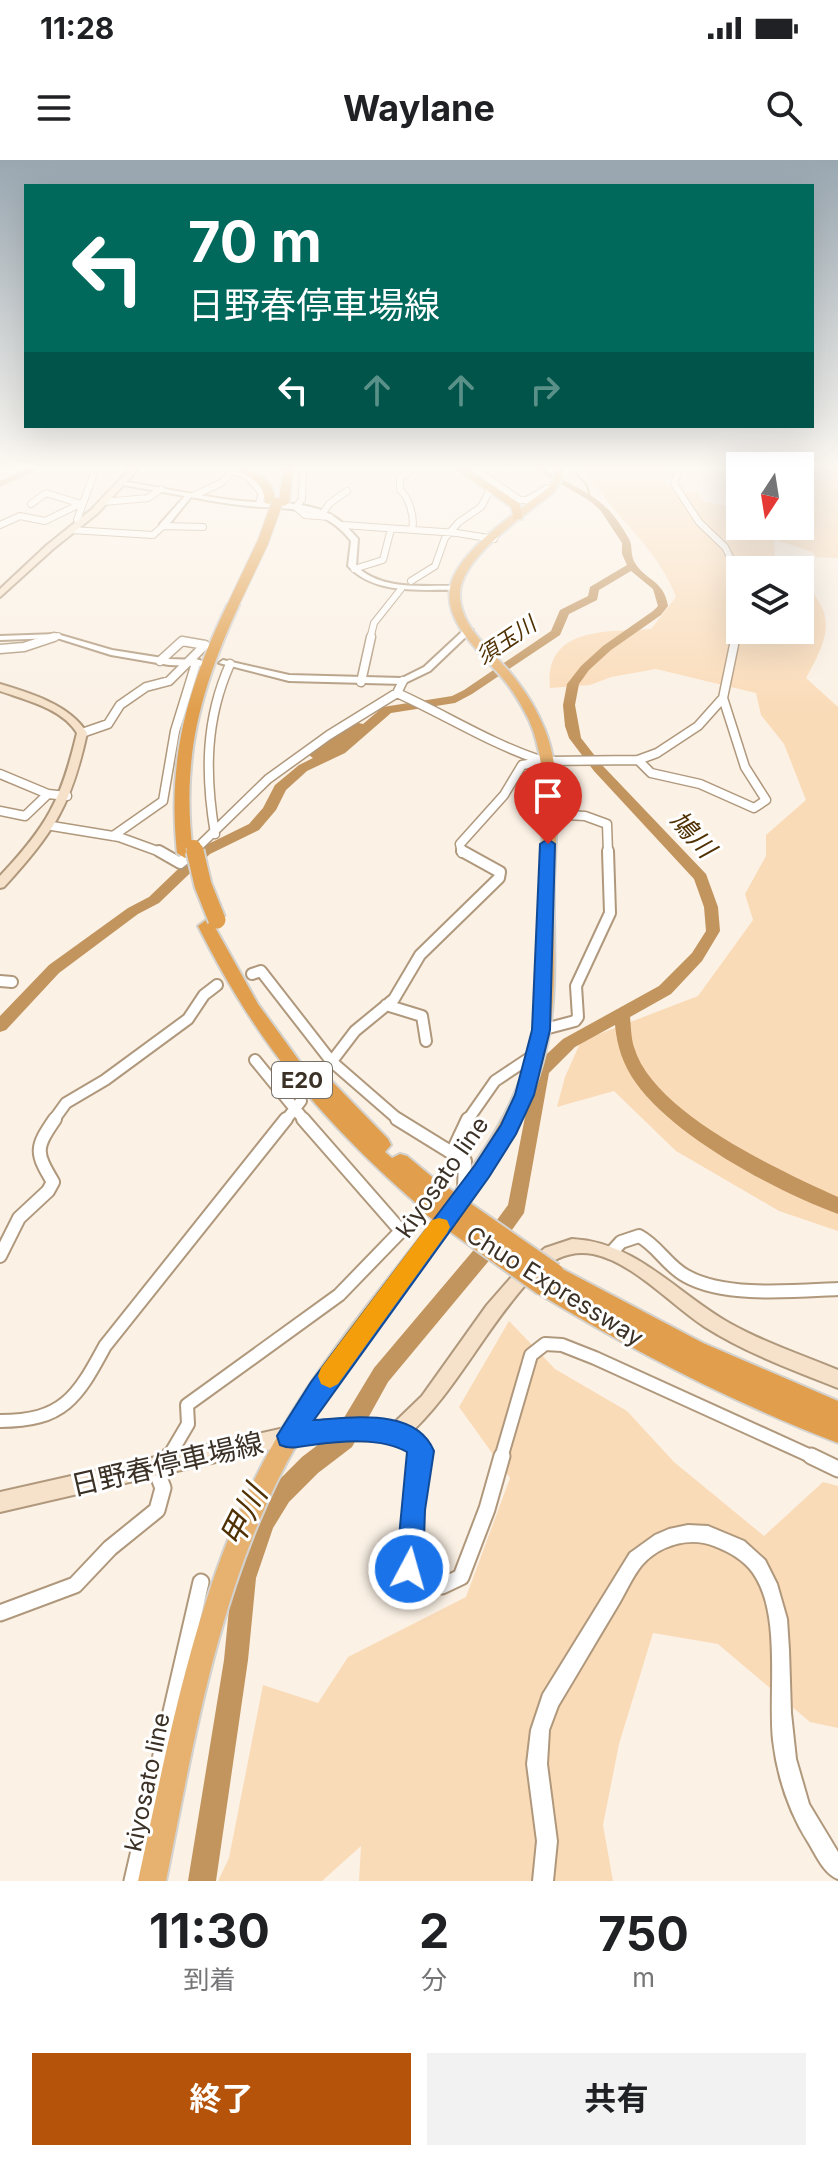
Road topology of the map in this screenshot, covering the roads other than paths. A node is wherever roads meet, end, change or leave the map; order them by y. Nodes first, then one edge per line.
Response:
1 (51, 548) edge
2 (260, 548) edge
3 (260, 548) edge
4 (354, 548) edge
5 (388, 548) edge
6 (439, 548) edge
7 (483, 548) edge
8 (354, 569) junction
9 (411, 581) dead end
10 (455, 588) junction
11 (401, 589) dead end
12 (0, 594) edge
13 (238, 605) junction
14 (471, 633) junction
15 (58, 636) junction
16 (0, 639) edge
17 (734, 645) tunnel mouth
18 (0, 649) edge
19 (160, 661) junction
20 (194, 663) junction
21 (226, 664) joint
22 (403, 681) junction
23 (361, 682) junction
24 (0, 687) edge
25 (401, 695) junction
26 (723, 698) junction
27 (82, 733) junction
28 (638, 760) junction
29 (546, 761) junction
30 (0, 774) edge
31 (48, 794) junction
32 (67, 796) junction
33 (0, 811) edge
34 (548, 814) junction
35 (52, 826) junction
36 (215, 834) junction
37 (113, 836) junction
38 (0, 884) edge
39 (252, 974) dead end
40 (0, 981) edge
41 (12, 982) dead end
42 (217, 985) dead end
43 (386, 1005) junction
44 (541, 1030) junction
45 (426, 1041) dead end
46 (537, 1053) junction
47 (255, 1060) dead end
48 (328, 1065) junction
49 (298, 1104) junction
50 (452, 1153) junction
51 (446, 1199) junction
52 (611, 1253) junction
53 (0, 1256) edge
54 (548, 1280) junction
55 (838, 1289) edge
56 (838, 1379) edge
57 (838, 1413) edge
58 (0, 1421) edge
59 (388, 1431) junction
60 (838, 1431) edge
61 (289, 1436) junction
62 (163, 1465) junction
63 (838, 1469) edge
64 (0, 1502) edge
65 (201, 1582) dead end
66 (0, 1613) edge
67 (838, 1869) edge
68 (132, 1881) edge
69 (152, 1881) edge
70 (543, 1881) edge

1 - 12 main road
2 - 13 highway, Chuo Expressway / E20, bridge
3 - 13 highway, Chuo Expressway / E20, bridge
4 - 8 street
5 - 8 street
6 - 9 street
7 - 10 highway
8 - 10 street
10 - 14 highway, kiyosato line
11 - 23 street
13 - 51 highway, Chuo Expressway / E20
14 - 22 street
14 - 29 highway, kiyosato line
15 - 16 street
15 - 18 street
15 - 19 street
17 - 26 street
19 - 20 street
19 - 20 street
20 - 27 street
20 - 37 street
21 - 23 street
21 - 36 street
22 - 23 street
22 - 25 street
24 - 27 main road
25 - 29 street
25 - 36 street
26 - 28 street
26 - 28 street
27 - 32 main road
28 - 29 street
29 - 34 highway, kiyosato line
29 - 43 street
30 - 31 street
31 - 32 street
31 - 33 street
32 - 35 main road
34 - 44 highway, kiyosato line
34 - 44 street
35 - 37 street
35 - 38 main road
36 - 37 street
39 - 48 street
40 - 41 street
42 - 53 street
43 - 45 street
43 - 48 street
44 - 46 highway, kiyosato line
46 - 50 street
46 - 51 highway, kiyosato line
47 - 49 street
48 - 50 street
49 - 58 street
49 - 62 street
50 - 51 street
51 - 54 highway, Chuo Expressway / E20, bridge
51 - 61 highway, kiyosato line
52 - 55 street
52 - 56 main road
52 - 59 main road
54 - 57 highway, Chuo Expressway / E20
54 - 60 highway, Chuo Expressway / E20
59 - 61 main road, 日野春停車場線
59 - 63 street
61 - 62 main road, 日野春停車場線
61 - 69 highway, kiyosato line
62 - 64 main road, 日野春停車場線
62 - 66 street
65 - 68 street
67 - 70 street

